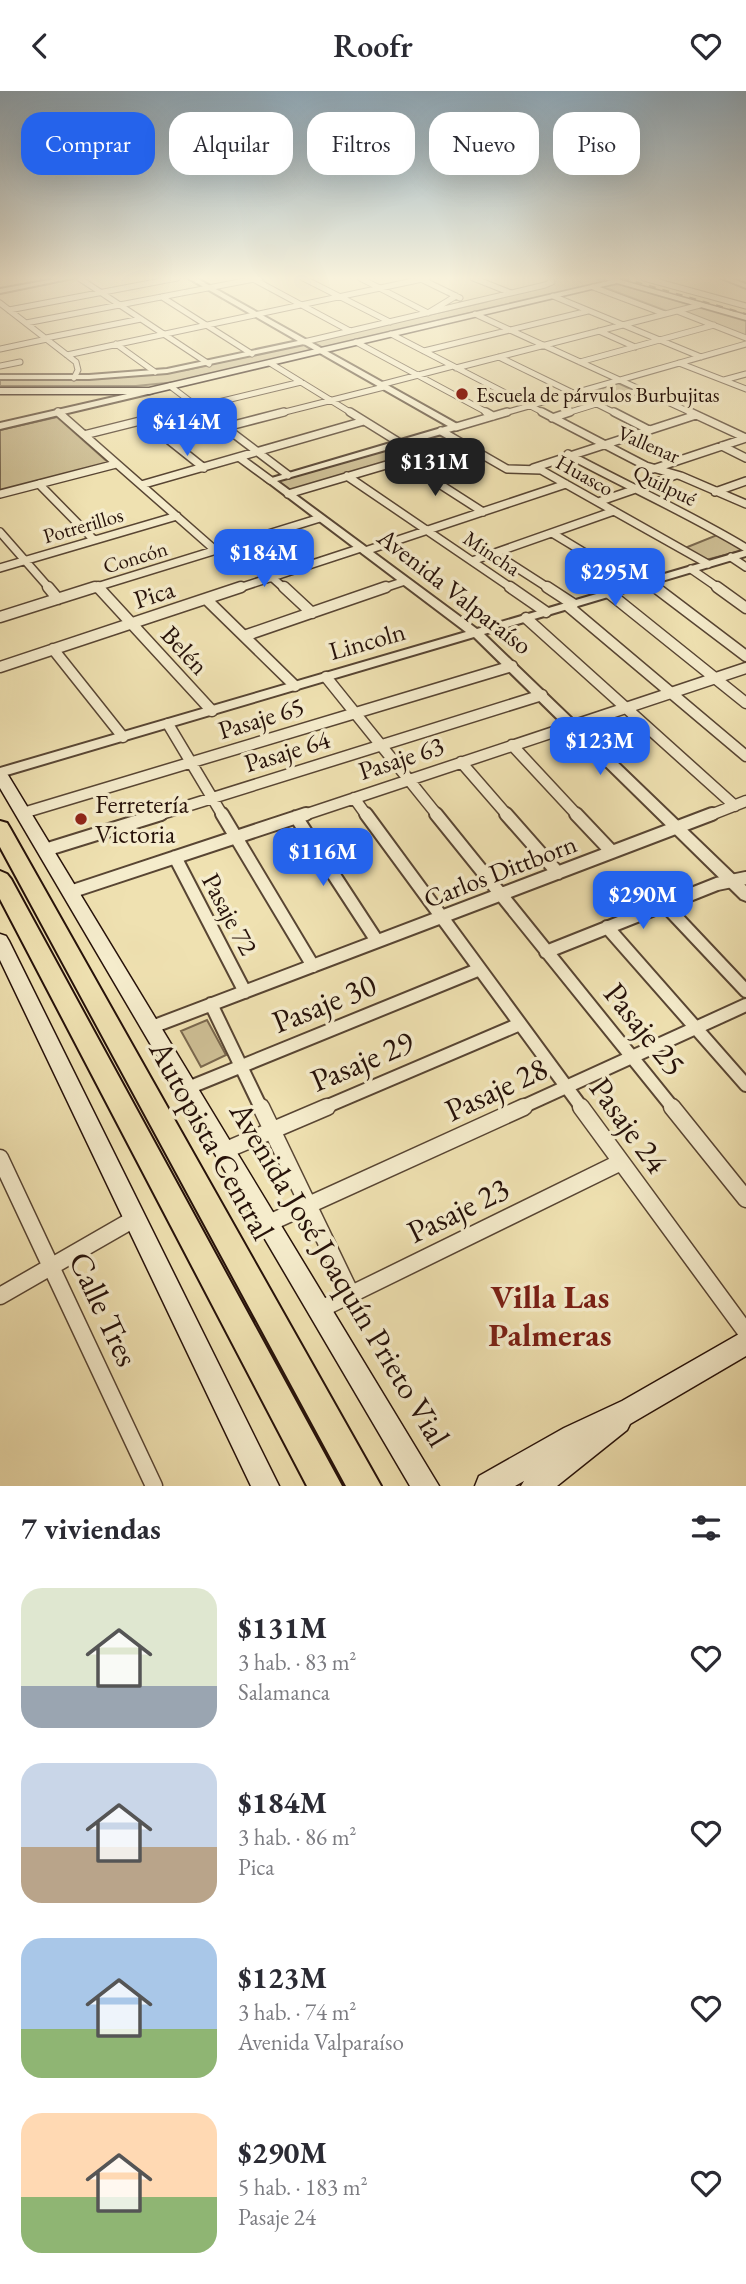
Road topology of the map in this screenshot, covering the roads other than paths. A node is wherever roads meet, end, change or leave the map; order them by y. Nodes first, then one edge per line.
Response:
1 (27, 343) edge
2 (51, 343) edge
3 (120, 343) edge
4 (178, 343) edge
5 (235, 343) edge
6 (299, 343) edge
7 (306, 343) edge
8 (352, 343) edge
9 (358, 343) edge
10 (409, 343) edge
11 (456, 343) edge
12 (538, 343) edge
13 (555, 343) edge
14 (626, 343) edge
15 (649, 343) edge
16 (667, 343) edge
17 (116, 344) junction
18 (746, 344) edge
19 (544, 346) junction
20 (635, 347) junction
21 (0, 349) edge
22 (320, 351) junction
23 (424, 351) junction
24 (252, 354) junction
25 (67, 355) junction
26 (499, 357) junction
27 (701, 357) junction
28 (20, 362) dead end
29 (580, 362) junction
30 (270, 363) junction
31 (209, 364) junction
32 (675, 364) junction
33 (0, 366) edge
34 (455, 367) junction
35 (155, 372) junction
36 (746, 374) edge
37 (417, 375) junction
38 (0, 377) edge
39 (74, 377) junction
40 (619, 380) junction
41 (724, 380) junction
42 (301, 382) junction
43 (170, 386) junction
44 (382, 386) junction
45 (0, 389) edge
46 (746, 389) edge
47 (641, 390) junction
48 (573, 393) junction
49 (107, 396) junction
50 (331, 400) junction
51 (597, 404) junction
52 (529, 406) junction
53 (199, 407) junction
54 (58, 412) junction
55 (696, 415) junction
56 (492, 416) junction
57 (552, 418) junction
58 (145, 421) junction
59 (365, 421) junction
60 (0, 426) edge
61 (226, 427) junction
62 (456, 427) junction
63 (649, 430) junction
64 (441, 431) junction
65 (84, 435) junction
66 (746, 438) edge
67 (400, 443) junction
68 (461, 443) junction
69 (603, 444) junction
70 (722, 446) junction
71 (257, 450) junction
72 (568, 454) junction
73 (240, 458) junction
74 (746, 458) edge
75 (402, 460) junction
76 (116, 464) junction
77 (204, 468) junction
78 (533, 468) junction
79 (653, 469) junction
80 (288, 475) junction
81 (676, 475) junction
82 (347, 476) junction
83 (270, 480) junction
84 (746, 481) edge
85 (39, 484) junction
86 (566, 484) junction
87 (141, 485) junction
88 (634, 489) junction
89 (715, 492) junction
90 (0, 494) edge
91 (288, 494) junction
92 (598, 502) junction
93 (746, 504) edge
94 (614, 511) junction
95 (483, 512) junction
96 (177, 516) junction
97 (320, 518) junction
98 (427, 530) junction
99 (0, 532) edge
100 (552, 533) junction
101 (94, 540) junction
102 (235, 544) junction
103 (363, 549) junction
104 (215, 550) junction
105 (746, 551) edge
106 (494, 553) junction
107 (731, 557) junction
108 (25, 561) junction
109 (472, 561) junction
110 (708, 564) junction
111 (746, 567) edge
112 (0, 568) edge
113 (691, 569) junction
114 (272, 577) junction
115 (405, 581) junction
116 (643, 583) junction
117 (98, 587) junction
118 (609, 593) junction
119 (58, 599) junction
120 (206, 599) junction
121 (571, 605) junction
122 (746, 608) edge
123 (547, 612) junction
124 (312, 613) junction
125 (0, 617) edge
126 (526, 618) junction
127 (132, 623) junction
128 (476, 633) junction
129 (244, 636) junction
130 (53, 649) junction
131 (746, 656) edge
132 (512, 666) junction
133 (0, 667) edge
134 (746, 668) edge
135 (326, 677) junction
136 (715, 678) junction
137 (295, 686) junction
138 (671, 693) junction
139 (542, 695) junction
140 (746, 703) edge
141 (626, 708) junction
142 (212, 711) junction
143 (355, 713) junction
144 (168, 724) junction
145 (573, 725) junction
146 (123, 737) junction
147 (380, 745) junction
148 (512, 745) junction
149 (746, 756) edge
150 (191, 762) junction
151 (461, 762) junction
152 (0, 774) edge
153 (408, 780) junction
154 (212, 798) junction
155 (354, 798) junction
156 (740, 804) edge
157 (23, 813) junction
158 (296, 817) junction
159 (677, 827) junction
160 (0, 828) edge
161 (236, 837) junction
162 (45, 850) junction
163 (612, 852) junction
164 (174, 857) junction
165 (558, 873) junction
166 (0, 879) edge
167 (739, 880) edge
168 (70, 892) junction
169 (500, 895) junction
170 (746, 895) edge
171 (664, 904) junction
172 (442, 917) junction
173 (607, 927) junction
174 (0, 941) edge
175 (377, 941) junction
176 (546, 952) junction
177 (313, 966) junction
178 (480, 969) junction
179 (746, 991) edge
180 (245, 992) junction
181 (211, 1004) junction
182 (746, 1005) edge
183 (520, 1024) junction
184 (152, 1027) junction
185 (695, 1028) junction
186 (631, 1057) junction
187 (241, 1066) junction
188 (746, 1085) edge
189 (566, 1087) junction
190 (188, 1088) junction
191 (272, 1130) junction
192 (226, 1150) junction
193 (0, 1158) edge
194 (621, 1162) junction
195 (746, 1199) edge
196 (308, 1205) junction
197 (134, 1219) junction
198 (269, 1223) junction
199 (51, 1267) junction
200 (351, 1294) junction
201 (0, 1296) edge
202 (319, 1310) junction
203 (746, 1332) edge
204 (746, 1342) edge
205 (631, 1410) junction
206 (153, 1486) edge
207 (265, 1486) edge
208 (325, 1486) edge
209 (364, 1486) edge
210 (425, 1486) edge
211 (489, 1486) edge
212 (535, 1486) edge

1 - 21 street
2 - 25 street
3 - 17 street
4 - 31 street
5 - 24 street
6 - 24 street
7 - 22 street
8 - 22 main road
9 - 37 street
10 - 23 street, Vallenar
11 - 23 street
12 - 19 street
13 - 19 street
14 - 20 street
15 - 20 street
16 - 27 street
17 - 25 street
17 - 35 street
18 - 27 street
19 - 26 street
19 - 29 street
20 - 29 street
22 - 30 main road
22 - 44 street
23 - 34 street, Vallenar
24 - 31 street
25 - 39 street
26 - 34 street
26 - 48 street
27 - 32 street
28 - 33 street
29 - 40 street
30 - 42 street
30 - 43 main road
31 - 35 street
32 - 40 street
32 - 41 street
34 - 37 street
34 - 52 street, Vallenar
35 - 39 street
36 - 41 street
37 - 44 street
37 - 56 street
38 - 39 street
40 - 47 street
40 - 48 street
41 - 46 street
42 - 50 street
42 - 53 street
43 - 45 main road
43 - 49 main road
43 - 53 street
44 - 50 street
44 - 62 street
45 - 49 main road
47 - 51 street
47 - 55 street
48 - 52 street
49 - 54 street
50 - 59 street
50 - 61 street
51 - 57 street
51 - 63 street
52 - 56 street
52 - 57 street, Vallenar
53 - 58 street
53 - 61 street
54 - 60 street
54 - 65 street
55 - 63 street
55 - 66 street
56 - 62 street
57 - 69 street, Vallenar
58 - 65 street
58 - 77 street
59 - 67 street
59 - 71 street
61 - 71 street
62 - 64 street
63 - 69 street
64 - 67 street
64 - 68 street, Huasco
65 - 76 street
66 - 70 street
67 - 80 street
68 - 75 street
68 - 78 street, Huasco
69 - 72 street
69 - 79 street, Vallenar
70 - 74 street
70 - 79 street
71 - 73 street
71 - 80 street
72 - 78 street
72 - 88 street, Quilpué
73 - 77 street
73 - 83 street, Avenida Valparaíso
75 - 82 street
75 - 95 street
76 - 85 street
76 - 87 street
77 - 87 street
78 - 86 street, Huasco
79 - 81 street, Vallenar
80 - 83 street
81 - 88 street
81 - 89 street, Vallenar
82 - 91 street
82 - 98 street, Mincha
83 - 91 street, Avenida Valparaíso
84 - 89 street
85 - 90 street
85 - 101 street
86 - 92 street, Huasco
86 - 95 street, Pica
87 - 96 street
88 - 92 street
88 - 105 street, Quilpué
89 - 93 street, Vallenar
91 - 97 street, Avenida Valparaíso
92 - 94 street, Huasco
94 - 100 street
94 - 110 street, Huasco
95 - 98 street, Pica
96 - 101 street, Potrerillos
96 - 104 street
97 - 102 street, Concón
97 - 103 street, Avenida Valparaíso
98 - 103 street, Pica
98 - 109 street, Mincha
99 - 108 street
100 - 106 street
100 - 116 street
101 - 108 street, Potrerillos
102 - 104 street, Concón
102 - 114 street
103 - 114 street, Pica
103 - 115 street, Avenida Valparaíso
104 - 117 street, Concón
105 - 107 street, Lincoln
106 - 109 street
106 - 121 street
107 - 110 street, Lincoln
107 - 111 street
108 - 112 street, Potrerillos
108 - 119 street
109 - 123 street, Mincha
110 - 113 street, Lincoln
113 - 116 street, Lincoln
113 - 122 street
114 - 120 street, Pica
114 - 124 street
115 - 124 street
115 - 128 street, Avenida Valparaíso
116 - 118 street, Lincoln
116 - 131 street
117 - 119 street, Concón
117 - 127 street, Belén
118 - 121 street, Lincoln
118 - 136 street
119 - 125 street, Concón
120 - 127 street, Pica
120 - 129 street
121 - 123 street, Lincoln
121 - 138 street
123 - 126 street, Lincoln
124 - 129 street
126 - 128 street, Lincoln
126 - 141 street
127 - 130 street, Pica
127 - 142 street, Belén
128 - 132 street, Avenida Valparaíso
128 - 135 street, Lincoln
129 - 137 street
130 - 133 street, Pica
130 - 146 street
132 - 139 street, Avenida Valparaíso
132 - 143 street, Pasaje 65
134 - 136 street, Pasaje 63
135 - 137 street, Lincoln
135 - 143 street, Pasaje 25
136 - 138 street, Pasaje 63
136 - 140 street
137 - 142 street, Lincoln
138 - 141 street, Pasaje 63
138 - 149 street
139 - 145 street, Avenida Valparaíso
139 - 147 street, Pasaje 64
141 - 145 street, Pasaje 63
141 - 156 street
142 - 144 street, Lincoln
143 - 147 street, Pasaje 25
143 - 150 street, Pasaje 65
144 - 146 street, Lincoln
144 - 150 street
145 - 148 street, Pasaje 63
145 - 159 street, Avenida Valparaíso
146 - 152 street, Lincoln
147 - 153 street, Pasaje 25
147 - 154 street, Pasaje 64
148 - 151 street, Pasaje 63
148 - 163 street
150 - 154 street
150 - 157 street, Pasaje 65
151 - 153 street, Pasaje 63
151 - 165 street
152 - 157 main road, Avenida José Joaquín Prieto Vial
153 - 155 street, Pasaje 63
153 - 169 street, Pasaje 25
154 - 161 street
154 - 162 street, Pasaje 64
155 - 158 street, Pasaje 63
155 - 172 street, Pasaje 24
156 - 159 street, Carlos Dittborn
157 - 162 main road, Avenida José Joaquín Prieto Vial
158 - 161 street, Pasaje 63
158 - 175 street
159 - 163 street, Carlos Dittborn
159 - 167 street, Avenida Valparaíso
160 - 209 highway, Autopista Central
161 - 164 street, Pasaje 63
161 - 177 street
162 - 168 main road, Avenida José Joaquín Prieto Vial
163 - 165 street, Carlos Dittborn
164 - 168 street, Pasaje 63
164 - 180 street, Pasaje 72
165 - 169 street, Carlos Dittborn
166 - 208 highway
167 - 170 street, Avenida Valparaíso
167 - 171 street
168 - 184 main road, Avenida José Joaquín Prieto Vial
169 - 172 street, Carlos Dittborn
169 - 176 street, Pasaje 25
171 - 173 street
171 - 179 street
172 - 175 street, Carlos Dittborn
172 - 178 street, Pasaje 24
173 - 176 street
173 - 185 street
174 - 197 main road
175 - 177 street, Carlos Dittborn
176 - 186 street, Pasaje 25
177 - 180 street, Carlos Dittborn
178 - 183 street, Pasaje 24
178 - 187 street, Pasaje 30
180 - 181 street, Carlos Dittborn
181 - 184 street, Carlos Dittborn
181 - 187 street, Avenida José Joaquín Prieto Vial
182 - 185 street, Pasaje 28
183 - 189 street, Pasaje 24
183 - 191 street, Pasaje 29
184 - 190 main road, Avenida José Joaquín Prieto Vial
185 - 186 street, Pasaje 28
185 - 188 street
186 - 189 street, Pasaje 28
186 - 195 street, Pasaje 25
187 - 190 street, Pasaje 30
187 - 191 street, Avenida José Joaquín Prieto Vial
189 - 194 street, Pasaje 24
189 - 196 street, Pasaje 28
190 - 192 main road, Avenida José Joaquín Prieto Vial
191 - 192 street, Pasaje 29
191 - 196 street, Avenida José Joaquín Prieto Vial
192 - 198 main road, Avenida José Joaquín Prieto Vial
193 - 199 street, Calle Tres
194 - 200 street, Pasaje 23
194 - 203 street, Pasaje 24
196 - 198 street, Pasaje 28
196 - 200 street, Avenida José Joaquín Prieto Vial
197 - 199 street
197 - 207 main road
198 - 202 main road, Avenida José Joaquín Prieto Vial
199 - 201 street
199 - 206 street, Calle Tres
200 - 202 street, Pasaje 23
202 - 210 main road, Avenida José Joaquín Prieto Vial
204 - 205 main road
205 - 211 main road
205 - 212 main road

